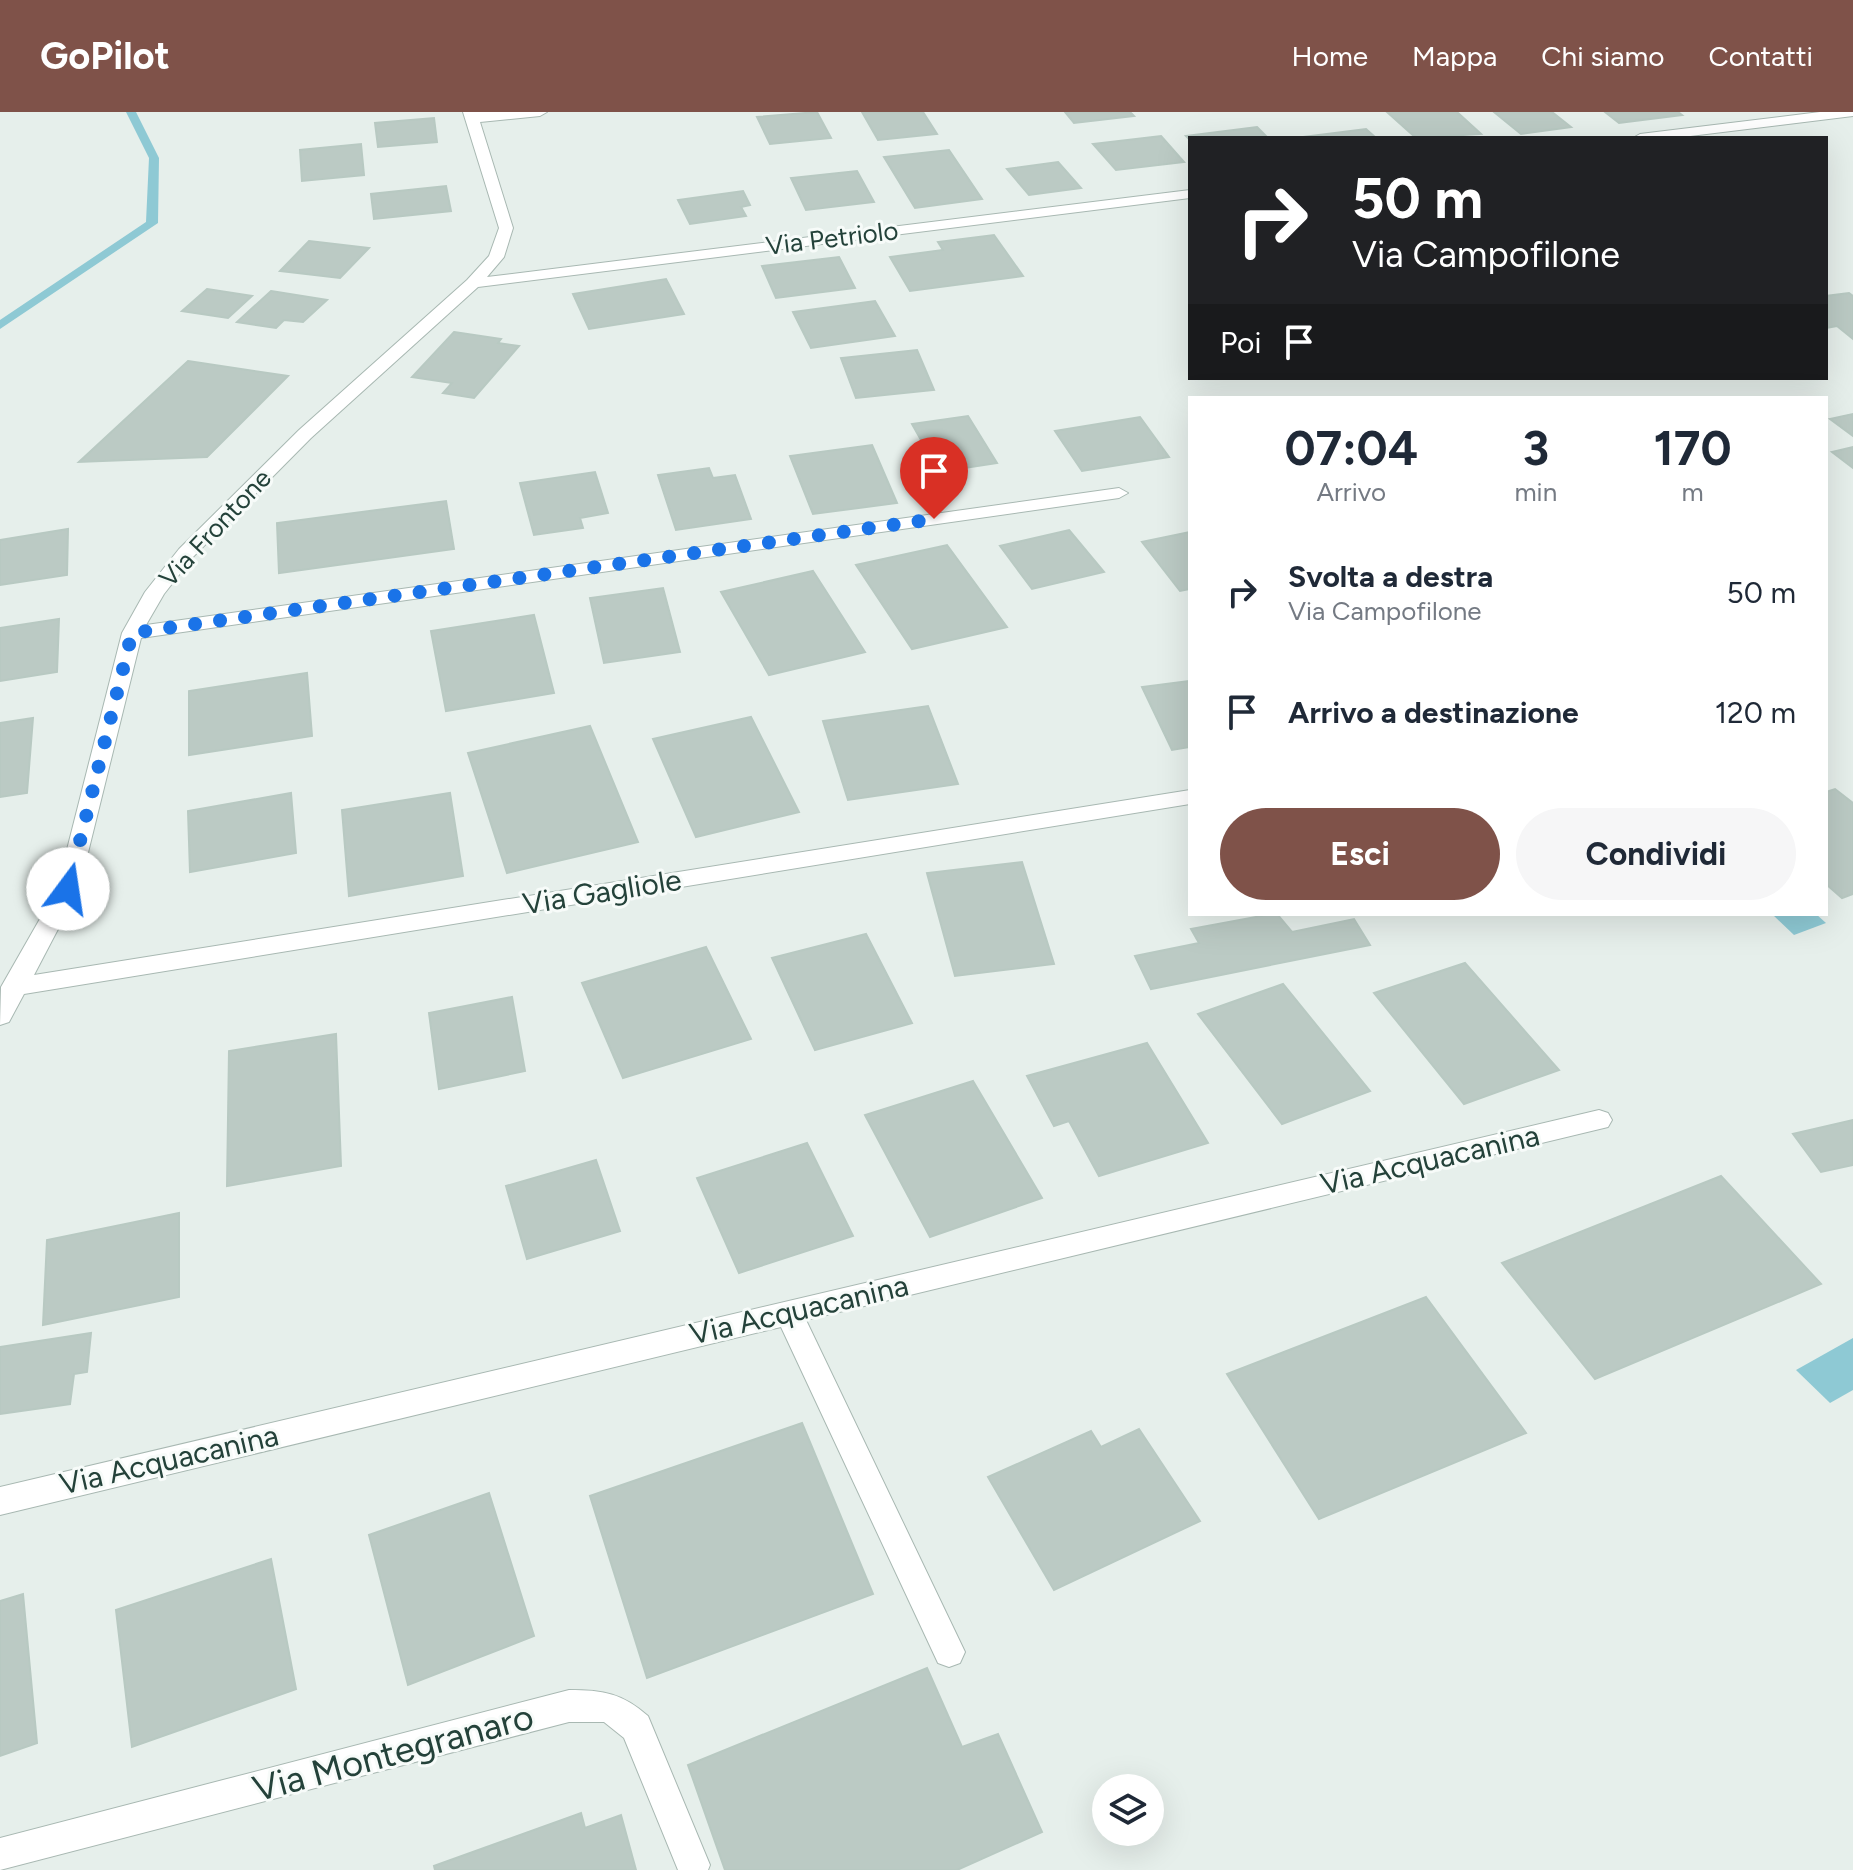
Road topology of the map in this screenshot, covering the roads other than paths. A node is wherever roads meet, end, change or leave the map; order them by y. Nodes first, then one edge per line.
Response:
1 (540, 112) edge
2 (1736, 112) edge
3 (1853, 112) edge
4 (471, 116) edge
5 (1755, 124) junction
6 (1656, 136) edge
7 (1188, 194) edge
8 (473, 283) junction
9 (1119, 493) dead end
10 (132, 633) junction
11 (1188, 797) edge
12 (13, 987) junction
13 (0, 1016) edge
14 (1599, 1120) dead end
15 (789, 1313) junction
16 (0, 1501) edge
17 (949, 1652) dead end
18 (0, 1855) edge
19 (693, 1865) dead end

1 - 4 street
2 - 5 street
3 - 5 street
4 - 8 street, Via Frontone
5 - 6 street
7 - 8 street, Via Petriolo
8 - 10 street, Via Frontone
9 - 10 street
10 - 12 street, Via Frontone
11 - 12 street, Via Gagliole
12 - 13 street, Via Frontone
14 - 15 street, Via Acquacanina
15 - 16 street, Via Acquacanina
15 - 17 street
18 - 19 street, Via Montegranaro

